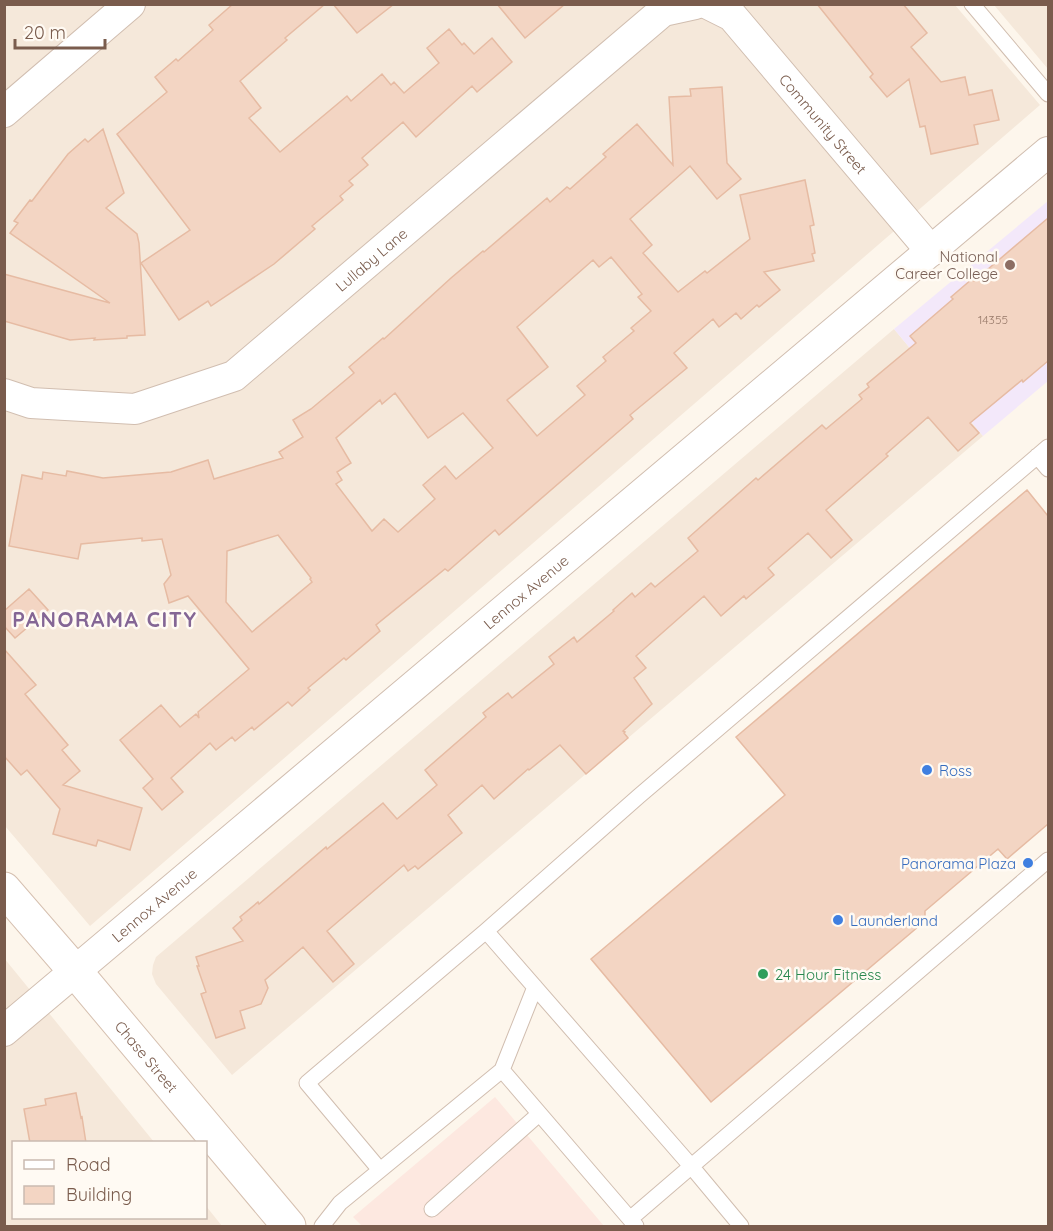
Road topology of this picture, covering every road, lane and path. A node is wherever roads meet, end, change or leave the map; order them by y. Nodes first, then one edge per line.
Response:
1 (130, 4) edge
2 (695, 4) edge
3 (708, 4) edge
4 (972, 4) edge
5 (1048, 94) edge
6 (4, 112) edge
7 (1048, 152) edge
8 (931, 251) junction
9 (4, 394) edge
10 (1043, 451) edge
11 (1048, 469) edge
12 (1048, 860) edge
13 (4, 890) edge
14 (486, 931) junction
15 (75, 971) junction
16 (535, 987) junction
17 (4, 1031) edge
18 (502, 1070) junction
19 (539, 1114) junction
20 (691, 1166) junction
21 (380, 1170) junction
22 (432, 1209) dead end
23 (633, 1223) edge
24 (288, 1227) edge
25 (322, 1227) edge
26 (741, 1227) edge

1 - 6 street
2 - 9 street, Lullaby Lane
3 - 8 street, Community Street
4 - 5 lane
7 - 8 street, Lennox Avenue
8 - 15 street, Lennox Avenue
10 - 11 lane
10 - 14 lane
12 - 20 lane
13 - 15 street, Chase Street
14 - 16 lane
14 - 21 lane
15 - 17 street, Lennox Avenue
15 - 24 street, Chase Street
16 - 18 lane
16 - 20 lane
18 - 19 lane
18 - 21 lane
19 - 22 lane
19 - 23 lane
20 - 23 lane
20 - 26 lane
21 - 25 lane

